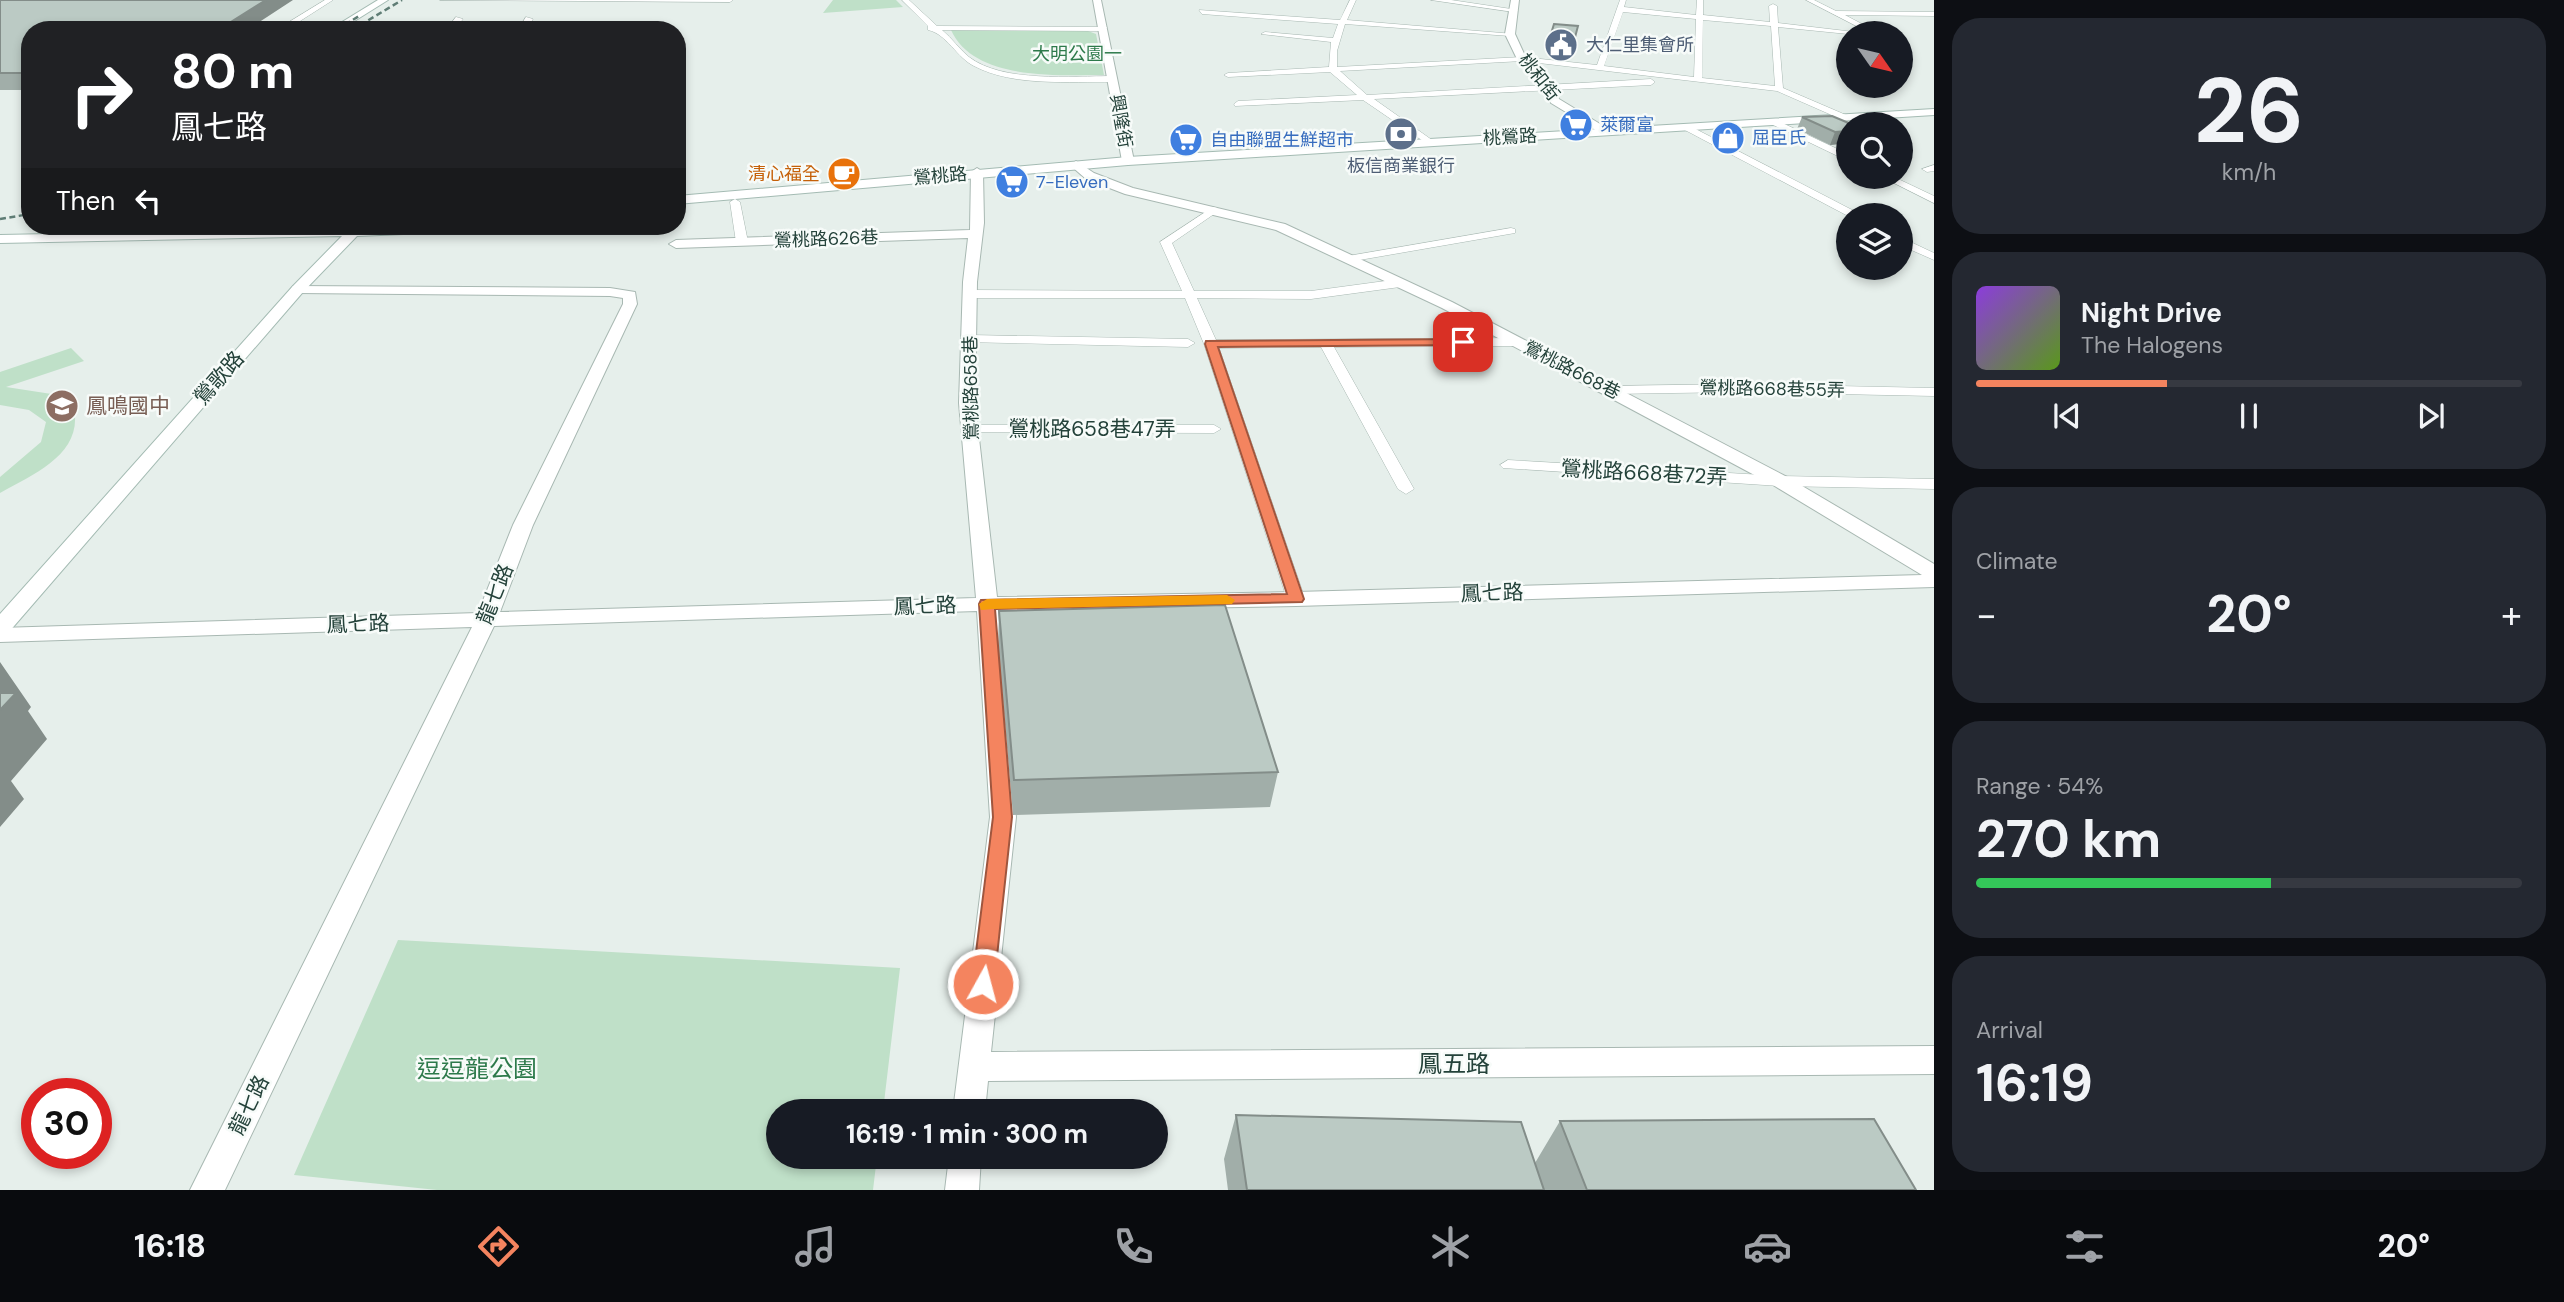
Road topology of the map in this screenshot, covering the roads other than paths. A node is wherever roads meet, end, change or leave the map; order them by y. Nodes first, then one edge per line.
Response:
1 (330, 0) edge
2 (384, 0) edge
3 (443, 0) edge
4 (730, 0) edge
5 (905, 0) edge
6 (1097, 0) edge
7 (1353, 0) edge
8 (1434, 0) edge
9 (1623, 0) edge
10 (1700, 0) edge
11 (1809, 0) edge
12 (1770, 3) edge
13 (394, 5) dead end
14 (1515, 5) edge
15 (1890, 5) dead end
16 (1619, 9) junction
17 (1202, 12) dead end
18 (1834, 13) junction
19 (1908, 14) junction
20 (1934, 14) edge
21 (1261, 16) junction
22 (1698, 17) junction
23 (295, 21) edge
24 (348, 21) edge
25 (369, 21) edge
26 (1850, 21) edge
27 (1344, 22) junction
28 (1773, 25) junction
29 (1934, 25) edge
30 (931, 28) junction
31 (1104, 29) junction
32 (1836, 31) edge
33 (1265, 34) junction
34 (1510, 34) junction
35 (1334, 40) junction
36 (1264, 45) dead end
37 (1522, 59) junction
38 (1600, 67) junction
39 (1333, 70) junction
40 (1228, 75) dead end
41 (1113, 79) junction
42 (1698, 79) junction
43 (1549, 88) junction
44 (1779, 89) junction
45 (1366, 98) junction
46 (1238, 104) dead end
47 (1934, 112) edge
48 (1913, 113) edge
49 (1836, 114) edge
50 (1836, 118) edge
51 (1774, 122) junction
52 (1686, 127) junction
53 (1606, 132) junction
54 (1429, 142) junction
55 (1836, 152) edge
56 (1128, 161) junction
57 (1080, 168) junction
58 (978, 175) junction
59 (1912, 189) edge
60 (686, 199) edge
61 (1934, 200) edge
62 (735, 202) junction
63 (686, 206) edge
64 (1836, 206) edge
65 (1213, 210) junction
66 (0, 229) edge
67 (21, 229) edge
68 (1511, 231) dead end
69 (976, 234) junction
70 (59, 235) edge
71 (350, 235) edge
72 (0, 239) edge
73 (742, 242) junction
74 (676, 244) dead end
75 (1913, 246) edge
76 (1934, 257) edge
77 (1348, 259) junction
78 (1399, 283) junction
79 (298, 289) junction
80 (970, 295) junction
81 (1189, 295) junction
82 (969, 339) junction
83 (1518, 342) junction
84 (1188, 343) dead end
85 (1325, 343) junction
86 (1211, 344) junction
87 (1611, 390) junction
88 (1934, 392) edge
89 (970, 429) junction
90 (1214, 429) dead end
91 (1508, 465) dead end
92 (1780, 481) junction
93 (1934, 484) edge
94 (1406, 489) dead end
95 (1934, 573) edge
96 (1934, 581) edge
97 (1296, 599) junction
98 (987, 604) junction
99 (486, 620) junction
100 (0, 628) edge
101 (0, 635) edge
102 (1934, 1060) edge
103 (974, 1067) junction
104 (970, 1099) edge
105 (964, 1169) edge
106 (207, 1190) edge
107 (962, 1190) edge

1 - 23 lane
2 - 24 street
3 - 4 lane
5 - 30 lane
6 - 31 street, 興隆街
7 - 27 lane
8 - 14 lane
9 - 16 lane
10 - 22 lane
11 - 18 lane
12 - 28 lane
13 - 25 street
14 - 34 street, 桃和街
15 - 19 lane
16 - 22 lane
16 - 38 lane
17 - 21 lane
18 - 19 lane
18 - 26 lane
19 - 20 lane
19 - 29 lane
21 - 27 lane
21 - 33 lane
22 - 28 lane
22 - 42 lane
27 - 34 lane
27 - 35 lane
28 - 32 lane
28 - 44 lane
30 - 31 lane
30 - 41 lane
31 - 41 street, 興隆街
33 - 35 lane
33 - 36 lane
34 - 37 street, 桃和街
35 - 39 lane
37 - 38 lane
37 - 39 lane
37 - 43 street, 桃和街
38 - 42 lane
39 - 40 lane
39 - 45 lane
41 - 56 street, 興隆街
42 - 43 lane
42 - 44 lane
43 - 45 lane
43 - 53 street, 桃和街
44 - 49 lane
45 - 46 lane
45 - 54 lane
47 - 48 street, 桃鶯路
50 - 51 street, 桃鶯路
51 - 52 street, 桃鶯路
51 - 55 lane
52 - 53 street, 桃鶯路
52 - 64 lane
53 - 54 street, 桃鶯路
54 - 56 street, 桃鶯路
56 - 57 street, 鶯桃路
57 - 58 street, 鶯桃路
57 - 65 street, 鶯桃路668巷
58 - 60 street, 鶯桃路
58 - 62 street, 鶯桃路
58 - 69 street, 鶯桃路658巷
59 - 61 lane
62 - 63 street, 鶯桃路
62 - 73 lane
65 - 77 street, 鶯桃路668巷
65 - 81 lane
66 - 67 street
68 - 77 lane
69 - 73 street, 鶯桃路626巷
69 - 80 street, 鶯桃路658巷
70 - 72 street
71 - 79 street, 鶯歌路
73 - 74 street, 鶯桃路626巷
75 - 76 lane
77 - 78 street, 鶯桃路668巷
78 - 81 lane
78 - 83 street, 鶯桃路668巷
79 - 99 street, 龍七路
79 - 100 street, 鶯歌路
80 - 81 lane
80 - 82 street, 鶯桃路658巷
81 - 86 lane
82 - 84 lane
82 - 89 street, 鶯桃路658巷
83 - 85 lane
83 - 87 street, 鶯桃路668巷
85 - 86 lane
85 - 94 lane
86 - 97 lane
87 - 88 lane, 鶯桃路668巷55弄
87 - 92 street, 鶯桃路668巷
89 - 90 lane, 鶯桃路658巷47弄
89 - 98 street, 鶯桃路658巷
91 - 92 lane, 鶯桃路668巷72弄
92 - 93 lane, 鶯桃路668巷72弄
92 - 95 street, 鶯桃路668巷
96 - 97 street, 鳳七路
97 - 98 street, 鳳七路
98 - 99 street, 鳳七路
98 - 103 street, 鶯桃路658巷
99 - 101 street, 鳳七路
99 - 106 street, 龍七路
102 - 103 street, 鳳五路
103 - 104 street, 鶯桃路658巷
105 - 107 street

